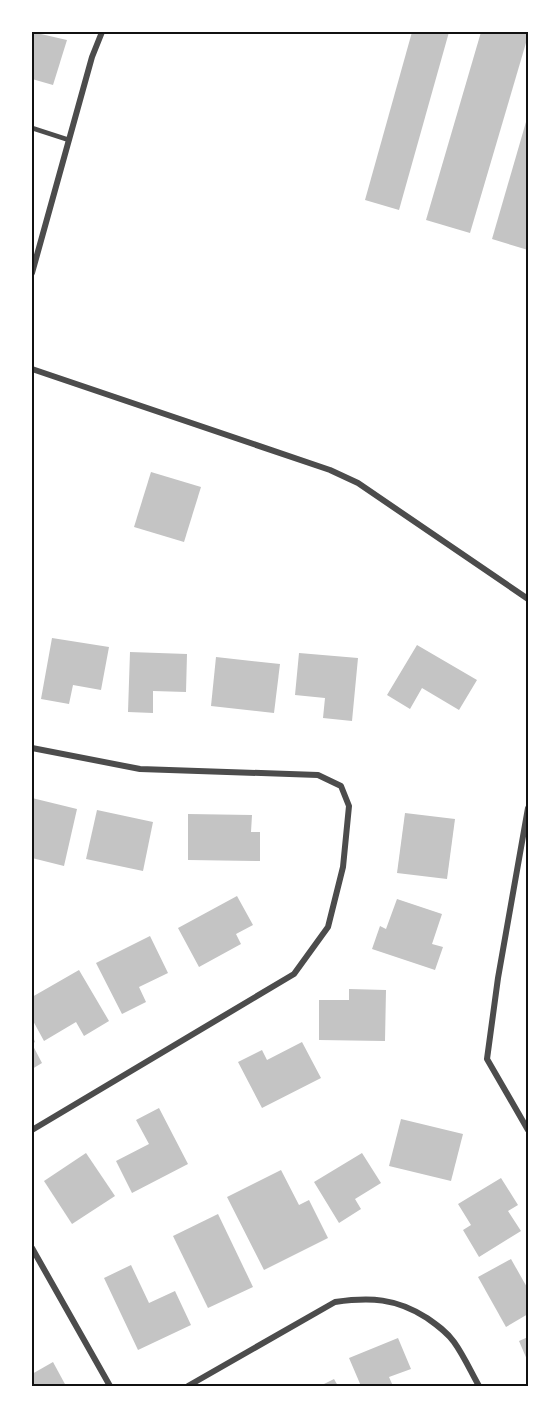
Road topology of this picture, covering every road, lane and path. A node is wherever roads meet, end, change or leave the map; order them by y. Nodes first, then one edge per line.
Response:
1 (102, 32) edge
2 (32, 128) edge
3 (69, 140) junction
4 (32, 273) edge
5 (32, 369) edge
6 (528, 599) edge
7 (32, 748) edge
8 (528, 808) edge
9 (32, 1130) edge
10 (528, 1130) edge
11 (32, 1248) edge
12 (110, 1386) edge
13 (188, 1386) edge
14 (479, 1386) edge

1 - 3 street
2 - 3 lane
3 - 4 street
5 - 6 street
7 - 9 street
8 - 10 street
11 - 12 street
13 - 14 street

